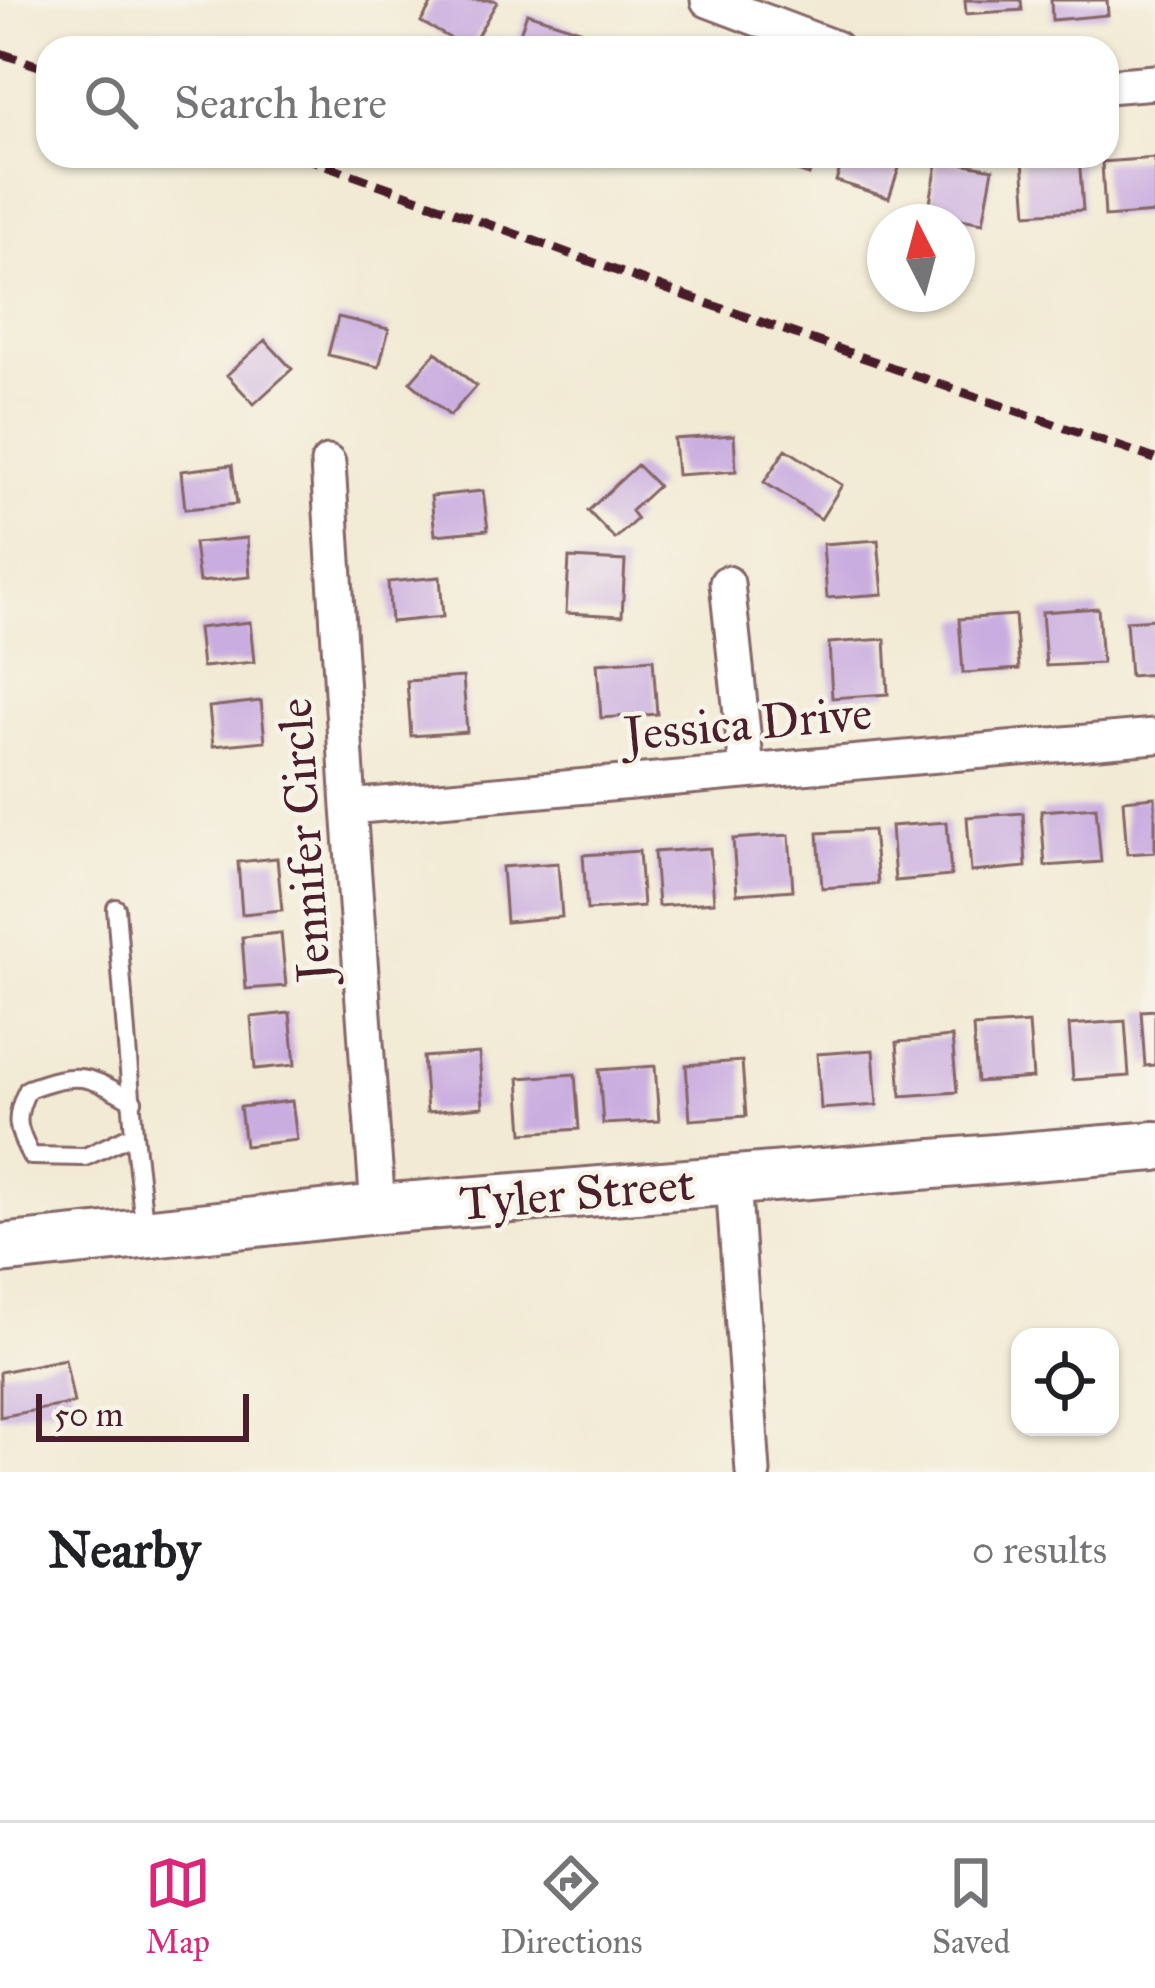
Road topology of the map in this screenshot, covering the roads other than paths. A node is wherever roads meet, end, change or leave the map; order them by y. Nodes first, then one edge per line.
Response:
1 (708, 0) edge
2 (803, 36) edge
3 (1155, 82) edge
4 (1119, 85) edge
5 (328, 463) dead end
6 (727, 583) dead end
7 (1155, 736) edge
8 (747, 770) junction
9 (349, 807) junction
10 (116, 908) dead end
11 (133, 1101) junction
12 (134, 1133) junction
13 (1155, 1146) edge
14 (733, 1180) junction
15 (378, 1209) junction
16 (146, 1233) junction
17 (0, 1249) edge
18 (753, 1472) edge

1 - 2 street
3 - 4 street
5 - 9 street, Jennifer Circle
6 - 8 street
7 - 8 street, Jessica Drive
8 - 9 street, Jessica Drive
9 - 15 street, Jennifer Circle
10 - 11 lane
11 - 12 lane
11 - 12 lane
12 - 16 lane
13 - 14 street, Tyler Street
14 - 15 street, Tyler Street
14 - 18 street
15 - 16 street, Tyler Street
16 - 17 street, Tyler Street

